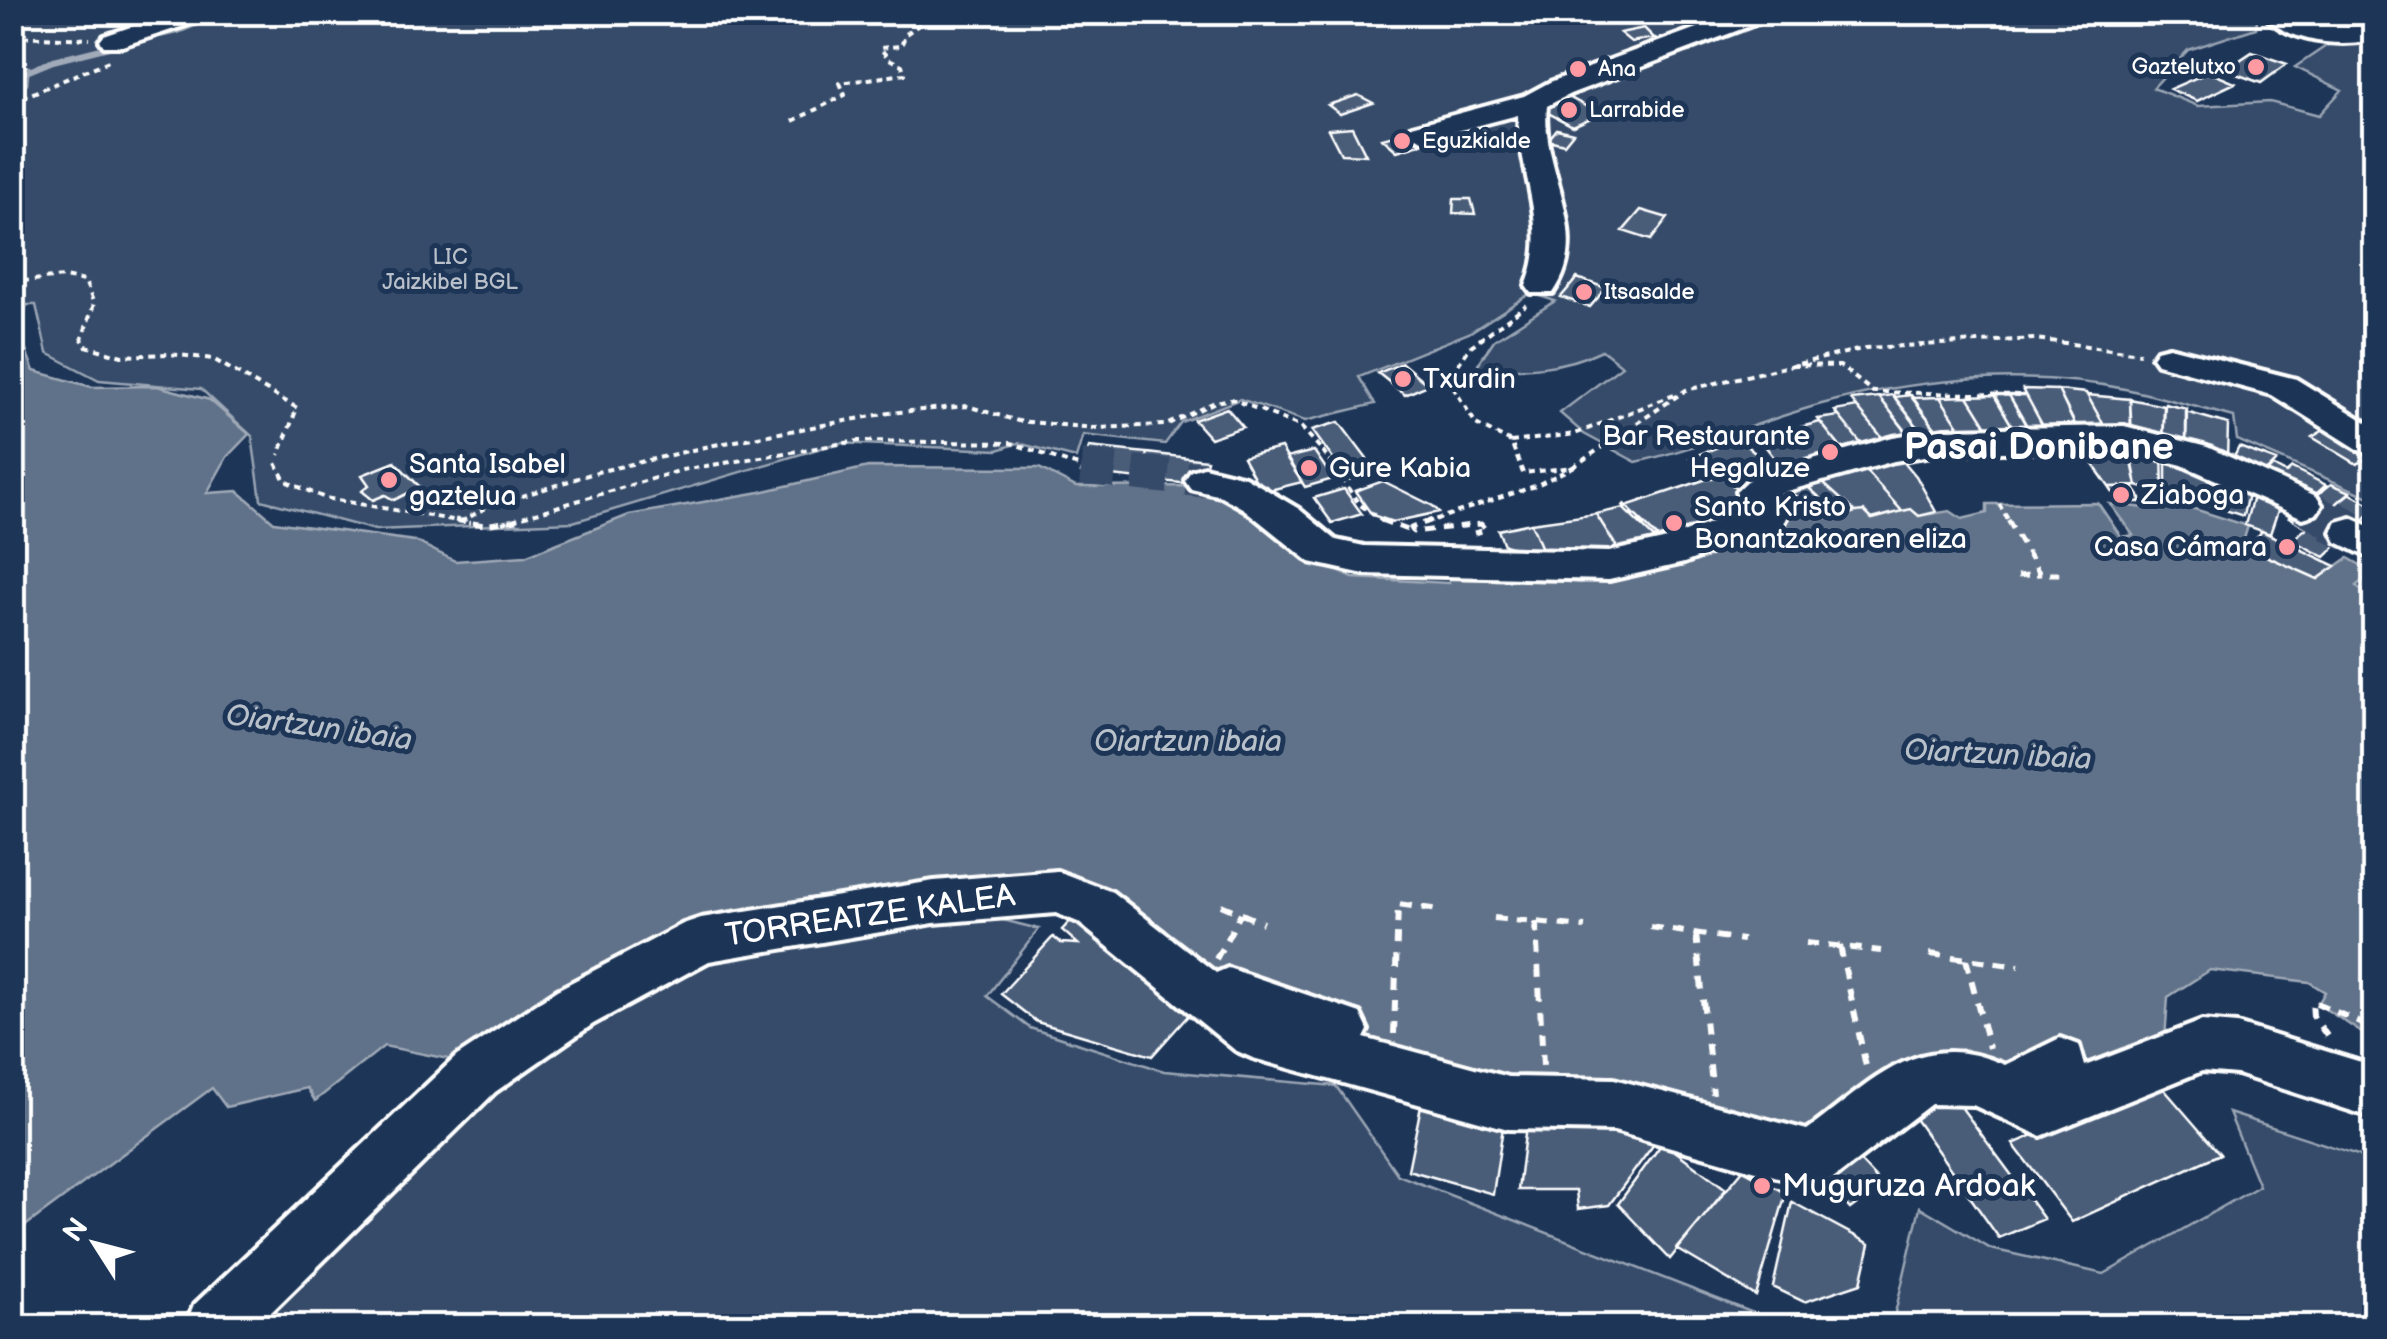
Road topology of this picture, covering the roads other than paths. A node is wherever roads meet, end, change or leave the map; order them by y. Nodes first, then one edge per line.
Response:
1 (202, 12) edge
2 (1764, 12) edge
3 (2273, 12) edge
4 (2374, 32) edge
5 (115, 47) road end
6 (1534, 102) junction
7 (1422, 132) dead end
8 (1542, 286) road end
9 (2169, 357) road end
10 (2374, 442) edge
11 (1204, 480) tunnel mouth
12 (2303, 506) tunnel mouth
13 (1210, 983) junction
14 (1342, 1030) dead end
15 (2060, 1063) dead end
16 (2000, 1077) junction
17 (2372, 1095) edge
18 (215, 1326) edge

1 - 5 street
2 - 6 street
3 - 4 street
6 - 7 street
6 - 8 street
9 - 10 street
11 - 12 street
13 - 14 street
13 - 16 street, TORREATZE KALEA
13 - 18 street, TORREATZE KALEA
15 - 16 street
16 - 17 street, TORREATZE KALEA

